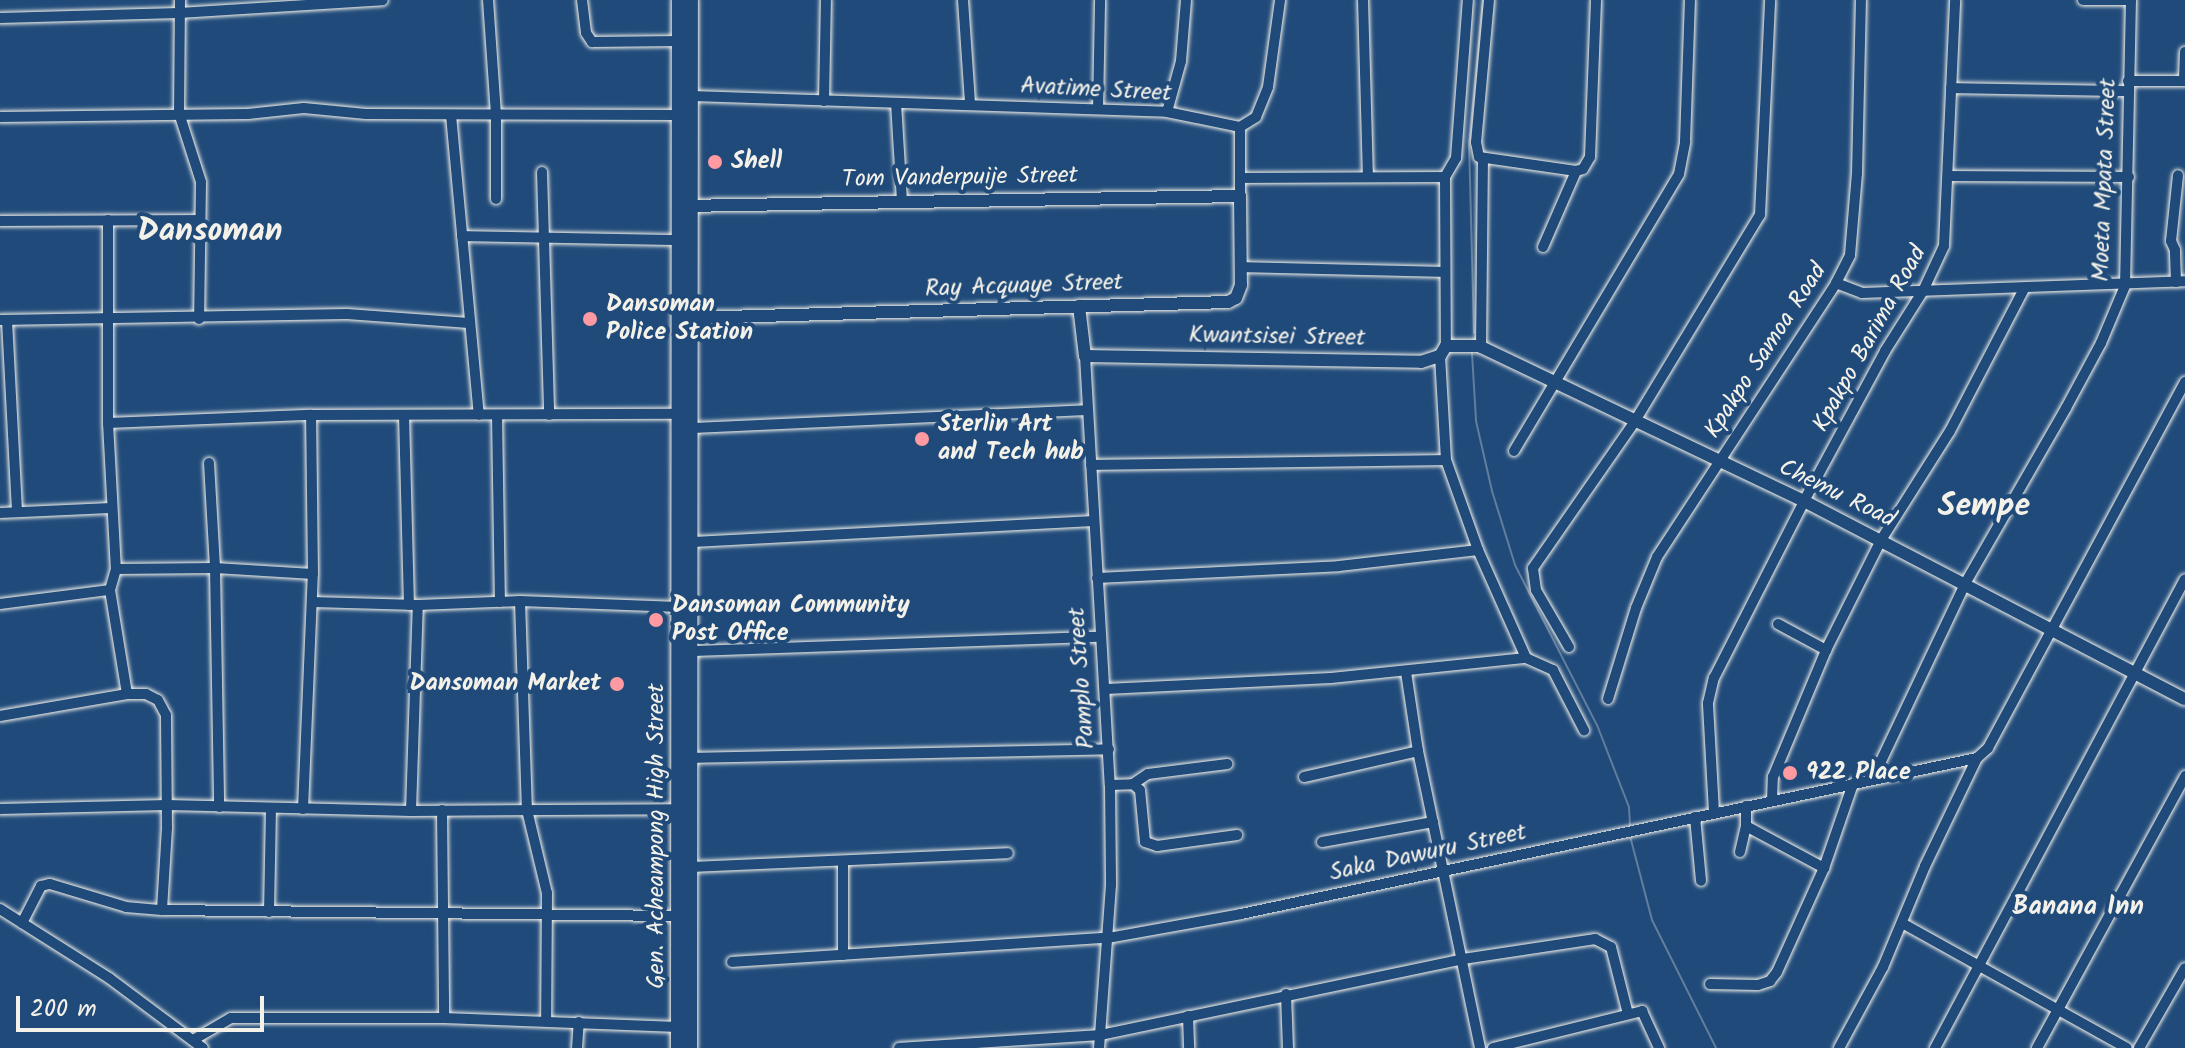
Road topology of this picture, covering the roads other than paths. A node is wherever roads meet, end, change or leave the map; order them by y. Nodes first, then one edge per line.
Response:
1 (180, 0) edge
2 (383, 0) edge
3 (488, 0) edge
4 (582, 0) edge
5 (679, 0) edge
6 (691, 0) edge
7 (826, 0) edge
8 (963, 0) edge
9 (1100, 0) edge
10 (1186, 0) edge
11 (1280, 0) edge
12 (1363, 0) edge
13 (1468, 0) edge
14 (1489, 0) edge
15 (1596, 0) edge
16 (1690, 0) edge
17 (1770, 0) edge
18 (1861, 0) edge
19 (1955, 0) edge
20 (2083, 0) edge
21 (2131, 0) edge
22 (179, 13) junction
23 (0, 18) edge
24 (679, 41) junction
25 (2185, 52) edge
26 (2184, 80) edge
27 (2128, 86) junction
28 (1951, 88) junction
29 (692, 96) junction
30 (824, 101) junction
31 (896, 103) junction
32 (970, 104) junction
33 (1098, 109) junction
34 (1167, 112) junction
35 (179, 113) junction
36 (496, 113) junction
37 (451, 115) junction
38 (680, 115) junction
39 (0, 117) edge
40 (1240, 127) junction
41 (1483, 158) junction
42 (1572, 171) junction
43 (542, 172) dead end
44 (1368, 175) junction
45 (2178, 175) dead end
46 (1948, 176) junction
47 (1445, 177) junction
48 (2129, 177) junction
49 (1240, 178) junction
50 (1240, 196) junction
51 (496, 199) dead end
52 (902, 201) junction
53 (687, 206) junction
54 (108, 220) junction
55 (200, 220) junction
56 (0, 221) edge
57 (462, 236) junction
58 (543, 238) junction
59 (680, 240) junction
60 (1543, 247) dead end
61 (1242, 267) junction
62 (1443, 272) junction
63 (2180, 281) edge
64 (1836, 283) junction
65 (2125, 286) junction
66 (2024, 289) junction
67 (1923, 291) junction
68 (1079, 306) junction
69 (692, 318) junction
70 (199, 319) junction
71 (3, 320) edge
72 (108, 320) junction
73 (469, 323) junction
74 (1462, 346) joint
75 (1480, 347) junction
76 (1443, 351) junction
77 (1085, 356) junction
78 (1553, 381) junction
79 (2185, 382) edge
80 (1087, 410) junction
81 (6, 412) edge
82 (680, 414) junction
83 (311, 415) junction
84 (404, 415) junction
85 (479, 415) junction
86 (497, 415) junction
87 (549, 415) junction
88 (1635, 421) junction
89 (108, 423) junction
90 (693, 428) junction
91 (1514, 451) dead end
92 (1446, 460) junction
93 (1719, 460) junction
94 (209, 463) dead end
95 (1091, 465) junction
96 (1804, 501) junction
97 (111, 508) junction
98 (17, 512) junction
99 (0, 513) edge
100 (1093, 521) junction
101 (1881, 540) junction
102 (693, 542) junction
103 (1478, 550) junction
104 (215, 568) junction
105 (116, 569) junction
106 (313, 574) junction
107 (1097, 578) junction
108 (2185, 579) edge
109 (1966, 582) junction
110 (110, 590) junction
111 (520, 601) junction
112 (312, 602) junction
113 (500, 602) junction
114 (0, 604) edge
115 (413, 605) junction
116 (679, 607) junction
117 (1778, 624) dead end
118 (2053, 629) junction
119 (1101, 637) junction
120 (1569, 647) dead end
121 (1826, 650) junction
122 (692, 651) junction
123 (1526, 658) junction
124 (1406, 672) junction
125 (2135, 673) junction
126 (1106, 689) junction
127 (127, 694) junction
128 (1608, 699) dead end
129 (2185, 699) edge
130 (0, 716) edge
131 (1584, 730) dead end
132 (1109, 749) junction
133 (1418, 751) junction
134 (691, 758) junction
135 (1977, 758) junction
136 (1227, 764) dead end
137 (2185, 776) edge
138 (1304, 777) dead end
139 (1872, 780) junction
140 (1133, 784) junction
141 (1853, 784) junction
142 (1110, 785) junction
143 (1772, 801) junction
144 (167, 805) junction
145 (1746, 806) junction
146 (219, 807) junction
147 (0, 809) edge
148 (271, 809) junction
149 (303, 809) junction
150 (679, 809) junction
151 (442, 810) junction
152 (527, 810) junction
153 (411, 811) junction
154 (1714, 812) junction
155 (1695, 817) junction
156 (1433, 822) junction
157 (1746, 826) junction
158 (1237, 835) dead end
159 (1322, 842) dead end
160 (1740, 852) dead end
161 (1008, 853) dead end
162 (843, 862) junction
163 (690, 867) junction
164 (1824, 868) junction
165 (1443, 872) junction
166 (1701, 881) dead end
167 (0, 909) edge
168 (162, 910) junction
169 (269, 912) junction
170 (446, 914) junction
171 (548, 916) junction
172 (678, 916) junction
173 (22, 923) junction
174 (1902, 923) junction
175 (1108, 938) junction
176 (843, 955) junction
177 (1463, 959) junction
178 (732, 962) dead end
179 (1981, 966) junction
180 (2185, 968) edge
181 (1710, 984) dead end
182 (1286, 994) junction
183 (2059, 1009) junction
184 (1628, 1014) junction
185 (1188, 1016) junction
186 (444, 1018) junction
187 (546, 1021) junction
188 (579, 1022) junction
189 (678, 1027) junction
190 (1100, 1035) junction
191 (193, 1040) junction
192 (969, 1046) edge
193 (203, 1048) edge
194 (577, 1048) edge
195 (678, 1048) edge
196 (690, 1048) edge
197 (899, 1048) edge
198 (1099, 1048) edge
199 (1189, 1048) edge
200 (1288, 1048) edge
201 (1480, 1048) edge
202 (1493, 1048) edge
203 (1659, 1048) edge
204 (1839, 1048) edge
205 (1935, 1048) edge
206 (2037, 1048) edge
207 (2127, 1048) edge
208 (2139, 1048) edge

1 - 22 street
2 - 22 street
3 - 36 street
4 - 24 street
5 - 24 main road, Gen. Acheampong High Street
6 - 29 main road, Gen. Acheampong High Street
7 - 30 street
8 - 32 street
9 - 33 street
10 - 34 street
11 - 40 street
12 - 44 street
13 - 47 street
14 - 41 street
15 - 42 street
16 - 78 street
17 - 88 street
18 - 64 street, Kpakpo Samoa Road
19 - 28 street, Kpakpo Barima Road
20 - 21 street
21 - 27 street, Moeta Mpata Street
22 - 23 street
22 - 35 street
24 - 38 main road, Gen. Acheampong High Street
25 - 26 street
26 - 27 street
27 - 28 street
27 - 48 street, Moeta Mpata Street
28 - 46 street, Kpakpo Barima Road
29 - 30 street, Avatime Street
29 - 53 main road, Gen. Acheampong High Street
30 - 31 street, Avatime Street
31 - 32 street, Avatime Street
31 - 52 street
32 - 33 street, Avatime Street
33 - 34 street, Avatime Street
34 - 40 street, Avatime Street
35 - 37 street
35 - 39 street
35 - 55 street
36 - 37 street
36 - 38 street
36 - 51 street
37 - 57 street
38 - 53 main road, Gen. Acheampong High Street
40 - 49 street
41 - 42 street
41 - 75 street
42 - 60 street
43 - 58 street
44 - 47 street
44 - 49 street
45 - 63 street
46 - 48 street
46 - 67 street, Kpakpo Barima Road
47 - 62 street
48 - 65 street, Moeta Mpata Street
49 - 50 street, Ray Acquaye Street
50 - 52 street, Tom Vanderpuije Street
50 - 61 street, Ray Acquaye Street
52 - 53 street, Tom Vanderpuije Street
53 - 59 main road, Gen. Acheampong High Street
53 - 69 main road, Gen. Acheampong High Street
54 - 55 street
54 - 56 street
54 - 72 street
55 - 70 street
57 - 58 street
57 - 73 street
58 - 59 street
58 - 87 street
59 - 82 main road, Gen. Acheampong High Street
61 - 62 street
61 - 68 street, Ray Acquaye Street
62 - 76 street
63 - 65 street
64 - 67 street
64 - 93 street, Kpakpo Samoa Road
65 - 66 street
65 - 109 street, Moeta Mpata Street
66 - 67 street
66 - 101 street
67 - 96 street, Kpakpo Barima Road
68 - 69 street, Ray Acquaye Street
68 - 77 street, Pamplo Street
69 - 90 main road, Gen. Acheampong High Street
70 - 72 street
70 - 73 street
71 - 72 street
71 - 81 street
72 - 89 street
73 - 85 street
74 - 75 street, Chemu Road
74 - 76 street, Kwantsisei Street
75 - 78 street, Chemu Road
76 - 77 street, Kwantsisei Street
76 - 92 street
77 - 80 street, Pamplo Street
78 - 88 street, Chemu Road
78 - 91 street
79 - 118 street
80 - 90 street
80 - 95 street, Pamplo Street
81 - 98 street
82 - 87 street
82 - 116 main road, Gen. Acheampong High Street
83 - 84 street
83 - 89 street
83 - 106 street
84 - 85 street
84 - 115 street
85 - 86 street
86 - 87 street
86 - 113 street
88 - 93 street, Chemu Road
88 - 120 street
89 - 97 street
90 - 102 main road, Gen. Acheampong High Street
92 - 95 street
92 - 103 street
93 - 96 street, Chemu Road
93 - 128 street, Kpakpo Samoa Road
94 - 104 street
95 - 100 street, Pamplo Street
96 - 101 street, Chemu Road
96 - 154 street, Kpakpo Barima Road
97 - 98 street
97 - 105 street
98 - 99 street
100 - 102 street
100 - 107 street, Pamplo Street
101 - 109 street, Chemu Road
101 - 121 street
102 - 122 main road, Gen. Acheampong High Street
103 - 107 street
103 - 123 street
104 - 105 street
104 - 106 street
104 - 146 street
105 - 110 street
106 - 112 street
107 - 119 street, Pamplo Street
108 - 125 street
109 - 118 street, Chemu Road
109 - 139 street, Moeta Mpata Street
110 - 114 street
110 - 127 street
111 - 113 street
111 - 116 street
111 - 152 street
112 - 115 street
112 - 149 street
113 - 115 street
115 - 153 street
116 - 150 main road, Gen. Acheampong High Street
117 - 121 street
118 - 125 street, Chemu Road
118 - 135 street
119 - 122 street
119 - 126 street, Pamplo Street
121 - 143 street
122 - 134 main road, Gen. Acheampong High Street
123 - 124 street
123 - 131 street
124 - 126 street
124 - 133 street
125 - 129 street, Chemu Road
125 - 179 street
126 - 132 street, Pamplo Street
127 - 130 street
127 - 144 street
132 - 134 street
132 - 142 street, Pamplo Street
133 - 138 street
133 - 156 street
134 - 163 main road, Gen. Acheampong High Street
135 - 139 street, Saka Dawuru Street
135 - 174 street
136 - 140 street
137 - 183 street
139 - 141 street, Saka Dawuru Street
140 - 142 street
140 - 158 street
141 - 143 street, Saka Dawuru Street
141 - 164 street
142 - 175 street, Pamplo Street
143 - 145 street, Saka Dawuru Street
144 - 146 street
144 - 147 street
144 - 168 street
145 - 154 street, Saka Dawuru Street
145 - 157 street
146 - 148 street
148 - 149 street
148 - 169 street
149 - 153 street
150 - 152 street
150 - 172 main road, Gen. Acheampong High Street
151 - 152 street
151 - 153 street
151 - 170 street
152 - 171 street
154 - 155 street, Saka Dawuru Street
155 - 165 street, Saka Dawuru Street
155 - 166 street
156 - 159 street
156 - 165 street
157 - 160 street
157 - 164 street
161 - 162 street
162 - 163 street
162 - 176 street
163 - 196 main road, Gen. Acheampong High Street
164 - 181 street
165 - 175 street, Saka Dawuru Street
165 - 177 street
167 - 173 street
168 - 169 street
168 - 173 street
169 - 170 street
170 - 171 street
170 - 186 street
171 - 172 street
171 - 187 street
172 - 189 main road, Gen. Acheampong High Street
173 - 191 street
174 - 179 street
174 - 204 street
175 - 176 street, Saka Dawuru Street
175 - 190 street, Pamplo Street
176 - 178 street, Saka Dawuru Street
177 - 182 street
177 - 184 street
177 - 201 street
179 - 183 street
179 - 205 street
180 - 208 street
182 - 185 street
182 - 200 street
183 - 206 street
183 - 207 street
184 - 202 street
184 - 203 street
185 - 190 street
185 - 199 street
186 - 187 street
186 - 191 street
187 - 188 street
188 - 189 street
188 - 194 street
189 - 195 main road, Gen. Acheampong High Street
190 - 192 street
190 - 198 street, Pamplo Street
191 - 193 street
192 - 197 street

